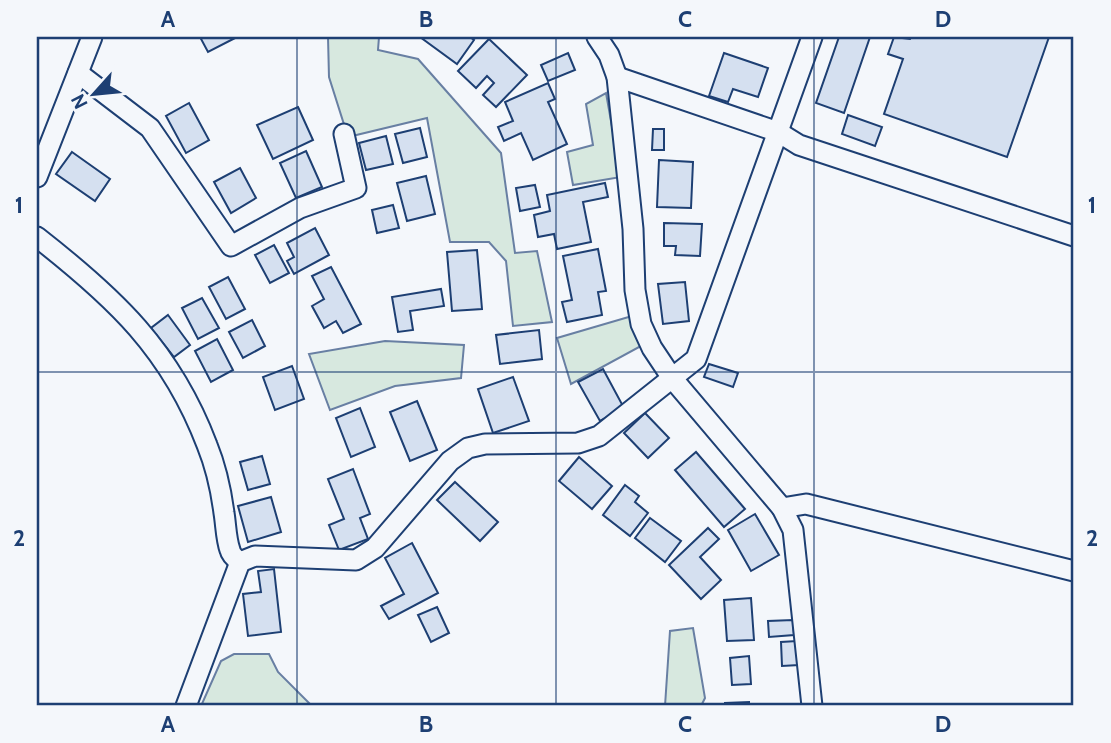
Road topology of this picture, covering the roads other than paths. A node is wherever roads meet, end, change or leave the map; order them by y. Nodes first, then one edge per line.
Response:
1 (92, 37) edge
2 (597, 37) edge
3 (812, 37) edge
4 (78, 73) junction
5 (617, 77) junction
6 (778, 132) junction
7 (344, 134) dead end
8 (37, 177) edge
9 (1074, 236) edge
10 (37, 237) edge
11 (672, 378) junction
12 (782, 508) junction
13 (240, 562) junction
14 (1074, 571) edge
15 (186, 706) edge
16 (812, 706) edge

1 - 4 street
2 - 5 street
3 - 6 street
4 - 7 street
4 - 8 street
5 - 6 street
5 - 11 street
6 - 9 street
6 - 11 street
10 - 13 street
11 - 12 street
11 - 13 street
12 - 14 street
12 - 16 street
13 - 15 street

